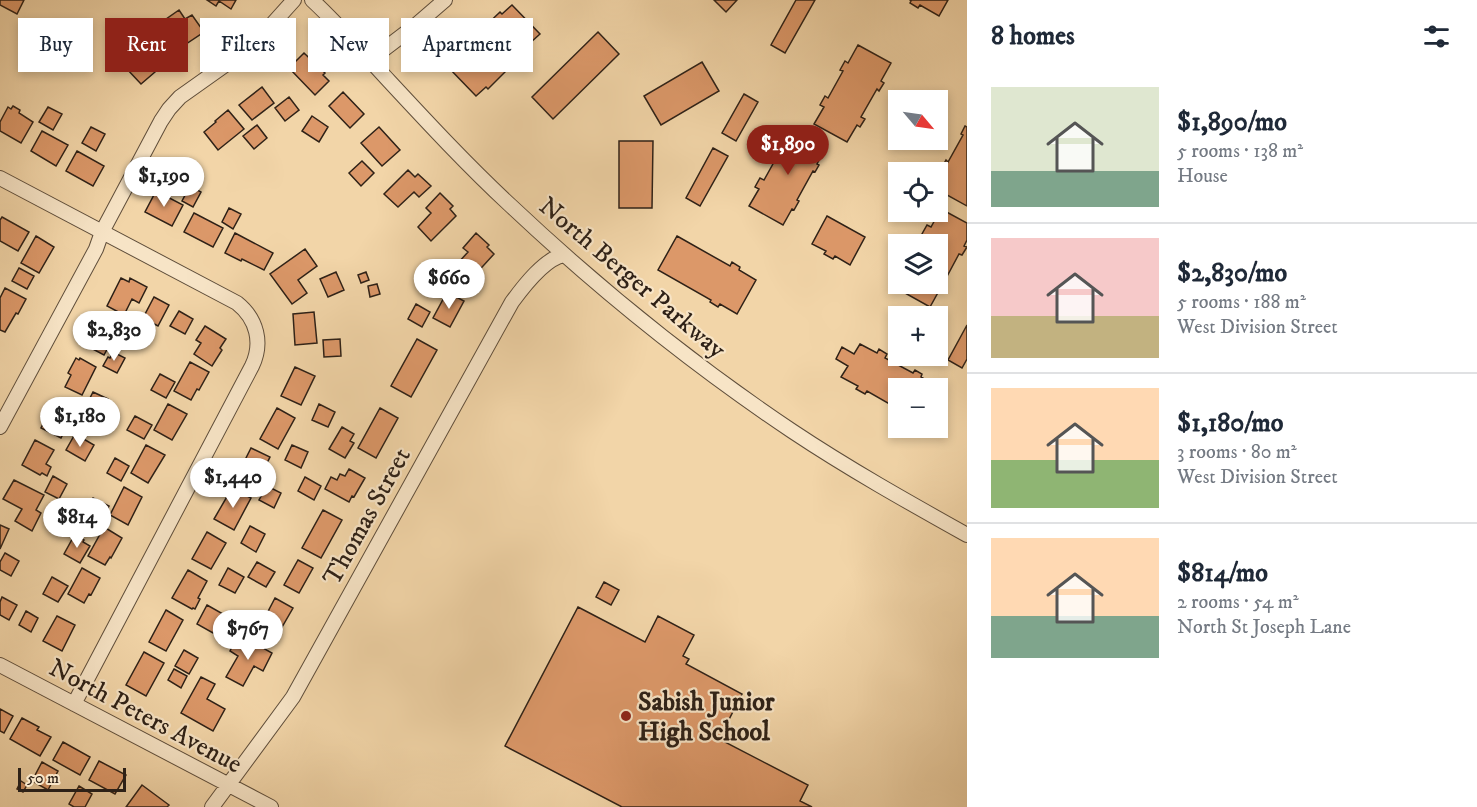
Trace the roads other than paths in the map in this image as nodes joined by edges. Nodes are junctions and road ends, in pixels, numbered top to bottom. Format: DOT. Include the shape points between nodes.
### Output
graph roads {
  1 [pos="294,0"];
  2 [pos="312,0"];
  3 [pos="445,0"];
  4 [pos="331,18"];
  5 [pos="389,46"];
  6 [pos="381,72"];
  7 [pos="0,178"];
  8 [pos="102,232"];
  9 [pos="564,255"];
  10 [pos="0,427"];
  11 [pos="967,535"];
  12 [pos="0,665"];
  13 [pos="74,704"];
  14 [pos="228,785"];
  15 [pos="212,807"];
  16 [pos="271,807"];
  1 -- 8 [label="street" via="242,53 169,109"];
  2 -- 4 [label="street, North Berger Parkway"];
  3 -- 5 [label="street"];
  6 -- 9 [label="street, North Berger Parkway" via="482,179"];
  7 -- 8 [label="street"];
  8 -- 10 [label="street"];
  8 -- 13 [label="street" via="237,303 252,320 258,343 252,366"];
  9 -- 11 [label="street, North Berger Parkway" via="701,367 757,406 852,469"];
  9 -- 14 [label="street, Thomas Street" via="540,269 512,302 292,697"];
  12 -- 13 [label="street, North Peters Avenue"];
  13 -- 14 [label="street, North Peters Avenue"];
  14 -- 15 [label="street, Thomas Street"];
  14 -- 16 [label="street, North Peters Avenue"];
}
